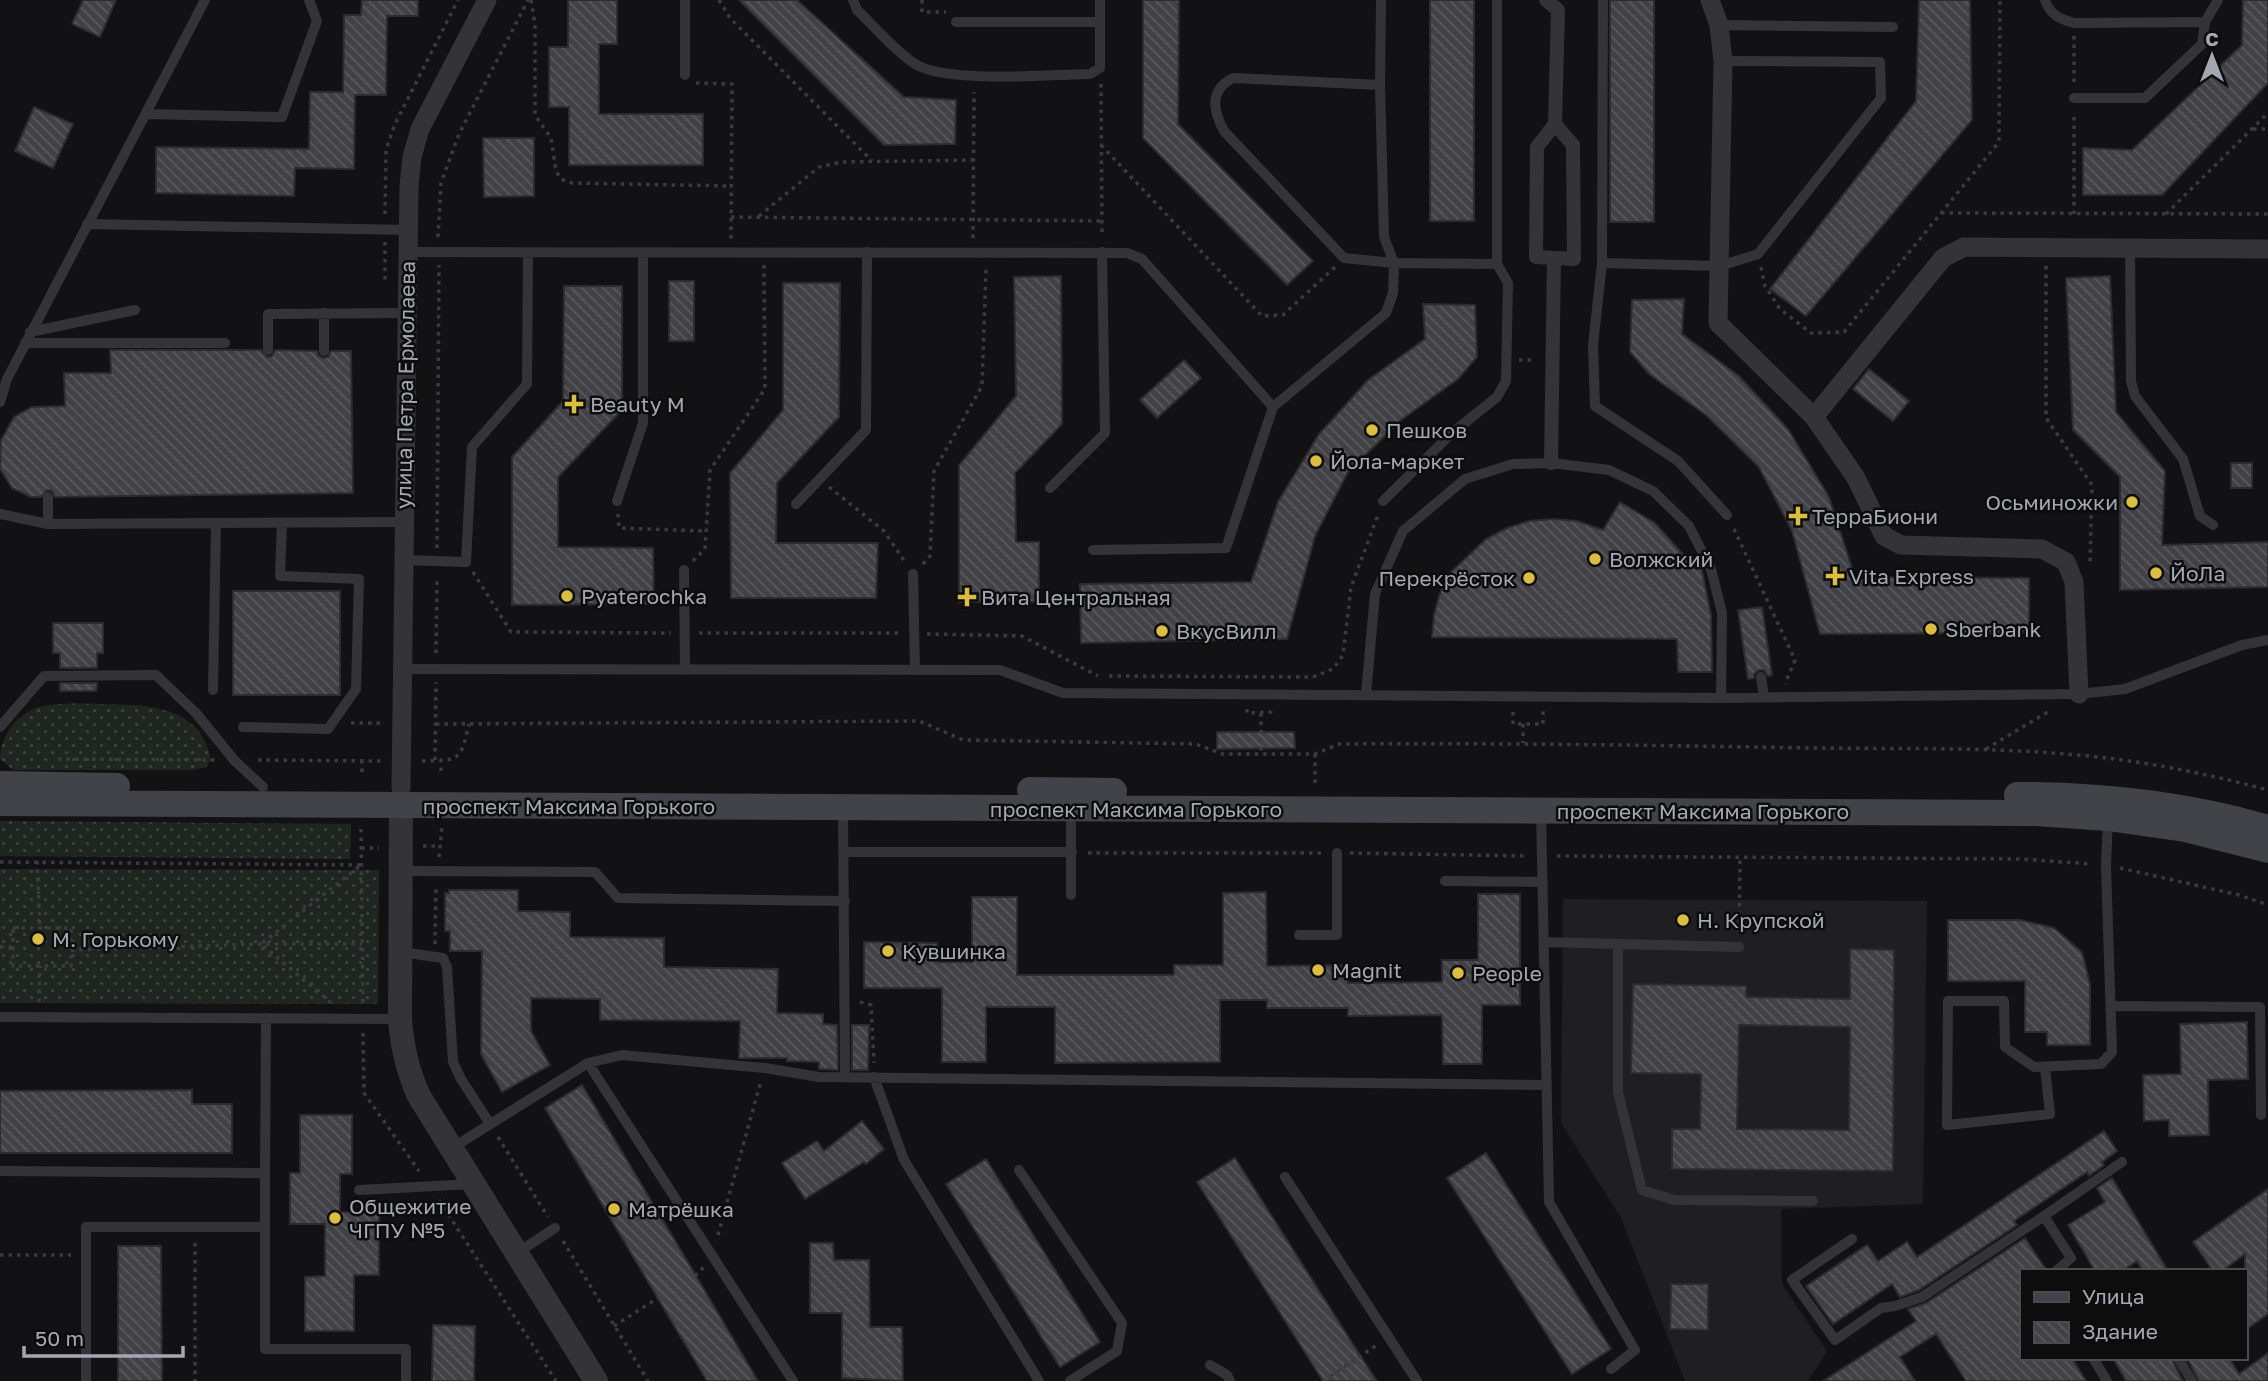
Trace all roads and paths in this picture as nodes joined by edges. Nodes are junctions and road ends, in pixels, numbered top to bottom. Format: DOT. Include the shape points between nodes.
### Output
graph roads {
  1 [pos="205,0"];
  2 [pos="309,0"];
  3 [pos="487,0"];
  4 [pos="529,0"];
  5 [pos="685,0"];
  6 [pos="719,0"];
  7 [pos="853,0"];
  8 [pos="922,0"];
  9 [pos="1100,0"];
  10 [pos="1381,0"];
  11 [pos="1497,0"];
  12 [pos="1546,0"];
  13 [pos="1569,0"];
  14 [pos="1603,0"];
  15 [pos="1710,0"];
  16 [pos="2000,0"];
  17 [pos="2045,0"];
  18 [pos="2218,0"];
  19 [pos="1558,10"];
  20 [pos="956,22"];
  21 [pos="1100,22"];
  22 [pos="2205,22"];
  23 [pos="2074,23"];
  24 [pos="1719,25"];
  25 [pos="1894,27"];
  26 [pos="1723,61"];
  27 [pos="1100,68"];
  28 [pos="685,75"];
  29 [pos="974,76"];
  30 [pos="1380,85"];
  31 [pos="2074,97"];
  32 [pos="2268,113"];
  33 [pos="146,114"];
  34 [pos="1555,124"];
  35 [pos="2252,129"];
  36 [pos="2268,129"];
  37 [pos="1101,145"];
  38 [pos="974,160"];
  39 [pos="872,161"];
  40 [pos="731,186"];
  41 [pos="1941,213"];
  42 [pos="2074,214"];
  43 [pos="2166,214"];
  44 [pos="2268,214"];
  45 [pos="731,217"];
  46 [pos="758,217"];
  47 [pos="973,221"];
  48 [pos="1101,221"];
  49 [pos="87,224"];
  50 [pos="408,230"];
  51 [pos="2046,247"];
  52 [pos="2130,248"];
  53 [pos="2268,250"];
  54 [pos="439,251"];
  55 [pos="407,252"];
  56 [pos="732,252"];
  57 [pos="764,252"];
  58 [pos="867,252"];
  59 [pos="973,252"];
  60 [pos="986,252"];
  61 [pos="1102,252"];
  62 [pos="528,253"];
  63 [pos="643,253"];
  64 [pos="1758,254"];
  65 [pos="1344,258"];
  66 [pos="1554,258"];
  67 [pos="1394,263"];
  68 [pos="1602,263"];
  69 [pos="1497,264"];
  70 [pos="1720,266"];
  71 [pos="135,310"];
  72 [pos="324,313"];
  73 [pos="407,313"];
  74 [pos="30,332"];
  75 [pos="25,343"];
  76 [pos="225,343"];
  77 [pos="268,350"];
  78 [pos="324,351"];
  79 [pos="3,377"];
  80 [pos="0,402"];
  81 [pos="1273,407"];
  82 [pos="1814,417"];
  83 [pos="1551,463"];
  84 [pos="820,480"];
  85 [pos="1050,488"];
  86 [pos="48,497"];
  87 [pos="1383,500"];
  88 [pos="617,501"];
  89 [pos="796,504"];
  90 [pos="0,514"];
  91 [pos="1727,515"];
  92 [pos="404,522"];
  93 [pos="216,523"];
  94 [pos="282,523"];
  95 [pos="48,524"];
  96 [pos="2213,525"];
  97 [pos="706,531"];
  98 [pos="1740,539"];
  99 [pos="1093,550"];
  100 [pos="403,560"];
  101 [pos="437,561"];
  102 [pos="466,562"];
  103 [pos="684,570"];
  104 [pos="913,574"];
  105 [pos="2074,582"];
  106 [pos="685,633"];
  107 [pos="914,633"];
  108 [pos="2268,640"];
  109 [pos="402,669"];
  110 [pos="436,669"];
  111 [pos="685,670"];
  112 [pos="915,670"];
  113 [pos="1761,677"];
  114 [pos="213,690"];
  115 [pos="1366,694"];
  116 [pos="2079,694"];
  117 [pos="1764,697"];
  118 [pos="1779,697"];
  119 [pos="1721,698"];
  120 [pos="1261,713"];
  121 [pos="332,723"];
  122 [pos="392,723"];
  123 [pos="436,724"];
  124 [pos="469,724"];
  125 [pos="1513,724"];
  126 [pos="1523,724"];
  127 [pos="1543,724"];
  128 [pos="0,727"];
  129 [pos="243,727"];
  130 [pos="1523,743"];
  131 [pos="1984,751"];
  132 [pos="1261,754"];
  133 [pos="1315,754"];
  134 [pos="53,759"];
  135 [pos="211,760"];
  136 [pos="253,760"];
  137 [pos="438,760"];
  138 [pos="362,761"];
  139 [pos="388,761"];
  140 [pos="416,761"];
  141 [pos="1315,770"];
  142 [pos="441,771"];
  143 [pos="362,772"];
  144 [pos="0,785"];
  145 [pos="263,787"];
  146 [pos="2268,790"];
  147 [pos="401,797"];
  148 [pos="844,799"];
  149 [pos="1071,799"];
  150 [pos="1541,802"];
  151 [pos="0,803"];
  152 [pos="2109,808"];
  153 [pos="360,827"];
  154 [pos="2268,828"];
  155 [pos="412,846"];
  156 [pos="388,847"];
  157 [pos="360,848"];
  158 [pos="2268,850"];
  159 [pos="844,852"];
  160 [pos="1072,852"];
  161 [pos="1337,853"];
  162 [pos="1535,856"];
  163 [pos="1551,856"];
  164 [pos="1740,857"];
  165 [pos="37,861"];
  166 [pos="0,862"];
  167 [pos="361,864"];
  168 [pos="2098,864"];
  169 [pos="2116,867"];
  170 [pos="400,871"];
  171 [pos="437,871"];
  172 [pos="1445,881"];
  173 [pos="1543,881"];
  174 [pos="1071,895"];
  175 [pos="845,901"];
  176 [pos="2268,905"];
  177 [pos="1740,912"];
  178 [pos="40,928"];
  179 [pos="1299,935"];
  180 [pos="1544,942"];
  181 [pos="261,944"];
  182 [pos="362,944"];
  183 [pos="1618,944"];
  184 [pos="0,947"];
  185 [pos="13,947"];
  186 [pos="1739,947"];
  187 [pos="71,950"];
  188 [pos="400,952"];
  189 [pos="434,956"];
  190 [pos="845,996"];
  191 [pos="2111,1006"];
  192 [pos="363,1007"];
  193 [pos="338,1009"];
  194 [pos="0,1017"];
  195 [pos="266,1018"];
  196 [pos="400,1018"];
  197 [pos="363,1033"];
  198 [pos="589,1063"];
  199 [pos="2045,1067"];
  200 [pos="765,1069"];
  201 [pos="845,1077"];
  202 [pos="874,1077"];
  203 [pos="1547,1086"];
  204 [pos="2261,1115"];
  205 [pos="490,1124"];
  206 [pos="452,1149"];
  207 [pos="2122,1162"];
  208 [pos="1019,1170"];
  209 [pos="0,1171"];
  210 [pos="265,1173"];
  211 [pos="1285,1177"];
  212 [pos="474,1184"];
  213 [pos="430,1187"];
  214 [pos="359,1190"];
  215 [pos="1813,1201"];
  216 [pos="2044,1216"];
  217 [pos="195,1227"];
  218 [pos="265,1227"];
  219 [pos="555,1228"];
  220 [pos="1852,1239"];
  221 [pos="516,1253"];
  222 [pos="0,1255"];
  223 [pos="86,1255"];
  224 [pos="712,1258"];
  225 [pos="2058,1269"];
  226 [pos="695,1276"];
  227 [pos="658,1298"];
  228 [pos="614,1326"];
  229 [pos="1389,1337"];
  230 [pos="2094,1360"];
  231 [pos="2179,1360"];
  232 [pos="1210,1364"];
  233 [pos="1611,1369"];
  234 [pos="86,1381"];
  235 [pos="195,1381"];
  236 [pos="406,1381"];
  237 [pos="556,1381"];
  238 [pos="596,1381"];
  239 [pos="648,1381"];
  240 [pos="793,1381"];
  241 [pos="1038,1381"];
  242 [pos="1070,1381"];
  243 [pos="1230,1381"];
  244 [pos="1323,1381"];
  245 [pos="1418,1381"];
  246 [pos="2107,1381"];
  247 [pos="2192,1381"];
  1 -- 33 [label="lane"];
  2 -- 33 [label="lane" via="317,21 282,117"];
  3 -- 50 [label="street, улица Петра Ермолаева" via="420,129 411,167"];
  4 -- 40 [label="path" via="535,24 535,115 551,138 561,179 572,183"];
  4 -- 54 [label="path" via="471,106 441,183"];
  5 -- 28 [label="lane"];
  6 -- 39 [label="path" via="730,18"];
  7 -- 29 [label="lane" via="856,10 916,65"];
  8 -- 20 [label="path" via="922,12 951,13"];
  9 -- 21 [label="lane"];
  10 -- 30 [label="lane"];
  11 -- 69 [label="lane"];
  12 -- 19 [label="street"];
  13 -- 19 [label="street"];
  14 -- 68 [label="lane"];
  15 -- 24 [label="street"];
  16 -- 41 [label="path" via="1999,142"];
  17 -- 23 [label="lane" via="2058,19"];
  18 -- 22 [label="lane"];
  19 -- 34 [label="street"];
  20 -- 21 [label="lane"];
  21 -- 27 [label="lane"];
  22 -- 23 [label="lane"];
  22 -- 31 [label="lane" via="2202,44 2145,97"];
  23 -- 31 [label="path"];
  24 -- 25 [label="lane"];
  24 -- 26 [label="street"];
  26 -- 64 [label="lane" via="1880,62 1881,98"];
  26 -- 70 [label="street"];
  27 -- 29 [label="lane" via="1090,74"];
  27 -- 37 [label="path"];
  28 -- 40 [label="path" via="692,83 732,84"];
  29 -- 38 [label="path"];
  30 -- 65 [label="lane" via="1233,78 1223,83 1215,99 1215,116 1224,131"];
  30 -- 67 [label="lane" via="1384,237"];
  31 -- 42 [label="path"];
  32 -- 35 [label="path"];
  33 -- 49 [label="lane"];
  34 -- 66 [label="street" via="1537,147 1536,257"];
  34 -- 66 [label="street" via="1573,145 1574,259"];
  35 -- 36 [label="path"];
  35 -- 43 [label="path"];
  37 -- 48 [label="path"];
  37 -- 65 [label="path" via="1262,316 1283,315"];
  38 -- 39 [label="path"];
  38 -- 47 [label="path"];
  39 -- 46 [label="path" via="819,167"];
  40 -- 45 [label="path"];
  41 -- 42 [label="path"];
  41 -- 64 [label="path" via="1844,332 1811,333 1780,309 1765,286"];
  42 -- 43 [label="path"];
  43 -- 44 [label="path"];
  45 -- 46 [label="path"];
  45 -- 56 [label="path"];
  46 -- 47 [label="path"];
  47 -- 48 [label="path"];
  47 -- 59 [label="path"];
  48 -- 61 [label="path"];
  49 -- 50 [label="lane"];
  49 -- 74 [label="lane"];
  50 -- 55 [label="street, улица Петра Ермолаева"];
  51 -- 52 [label="street"];
  51 -- 82 [label="street" via="1964,247 1943,258"];
  51 -- 105 [label="path" via="2046,418 2092,485 2091,564"];
  52 -- 53 [label="street"];
  52 -- 96 [label="lane" via="2135,396 2183,459 2200,516"];
  54 -- 55 [label="lane"];
  54 -- 62 [label="lane"];
  54 -- 101 [label="path"];
  55 -- 73 [label="street, улица Петра Ермолаева"];
  56 -- 57 [label="lane"];
  56 -- 63 [label="lane"];
  57 -- 58 [label="lane"];
  57 -- 97 [label="path" via="765,389 710,470"];
  58 -- 59 [label="lane"];
  58 -- 84 [label="lane" via="866,430"];
  59 -- 60 [label="lane"];
  60 -- 61 [label="lane"];
  60 -- 104 [label="path" via="982,386 934,471 930,556"];
  61 -- 81 [label="lane" via="1142,259"];
  61 -- 85 [label="lane" via="1105,433"];
  62 -- 63 [label="lane"];
  62 -- 102 [label="lane" via="527,384 472,447"];
  63 -- 88 [label="lane" via="643,423"];
  64 -- 70 [label="lane"];
  65 -- 67 [label="lane"];
  66 -- 83 [label="street"];
  67 -- 69 [label="lane"];
  67 -- 81 [label="lane" via="1393,293 1386,313"];
  68 -- 70 [label="lane"];
  68 -- 91 [label="lane" via="1593,345 1595,406 1678,461"];
  69 -- 87 [label="lane" via="1508,283 1506,381 1497,397"];
  70 -- 82 [label="street" via="1718,323"];
  71 -- 74 [label="lane"];
  72 -- 73 [label="lane"];
  72 -- 77 [label="lane" via="268,314"];
  72 -- 78 [label="lane"];
  73 -- 92 [label="street, улица Петра Ермолаева"];
  74 -- 75 [label="lane"];
  75 -- 76 [label="lane"];
  75 -- 79 [label="lane"];
  79 -- 80 [label="lane"];
  81 -- 99 [label="lane" via="1226,548"];
  82 -- 105 [label="street" via="1856,478 1884,536 1901,545 2042,549 2066,562"];
  83 -- 115 [label="lane" via="1513,464 1465,479 1403,531 1375,594"];
  83 -- 119 [label="lane" via="1609,470 1653,491 1689,526 1711,569 1722,613"];
  84 -- 89 [label="lane"];
  84 -- 104 [label="path" via="884,531"];
  86 -- 95 [label="lane"];
  87 -- 107 [label="path" via="1351,587 1343,654 1334,669 1313,677 1096,676 1022,636"];
  88 -- 97 [label="path" via="619,528"];
  90 -- 95 [label="lane"];
  92 -- 94 [label="lane"];
  92 -- 100 [label="street, улица Петра Ермолаева"];
  93 -- 94 [label="lane"];
  93 -- 95 [label="lane"];
  93 -- 114 [label="lane"];
  94 -- 121 [label="lane" via="280,576 359,579 356,689"];
  97 -- 103 [label="path" via="705,549"];
  98 -- 118 [label="path" via="1795,660"];
  100 -- 101 [label="lane"];
  100 -- 109 [label="street, улица Петра Ермолаева"];
  101 -- 102 [label="lane"];
  101 -- 110 [label="path"];
  102 -- 106 [label="path" via="511,632"];
  103 -- 106 [label="lane"];
  104 -- 107 [label="lane"];
  105 -- 116 [label="street"];
  106 -- 107 [label="path"];
  106 -- 111 [label="lane"];
  107 -- 112 [label="lane"];
  108 -- 116 [label="lane" via="2242,645 2125,689"];
  109 -- 110 [label="lane"];
  109 -- 147 [label="street, улица Петра Ермолаева"];
  110 -- 111 [label="lane"];
  110 -- 123 [label="path"];
  111 -- 112 [label="lane"];
  112 -- 115 [label="lane" via="1000,670 1063,693"];
  113 -- 117 [label="lane"];
  115 -- 119 [label="lane"];
  116 -- 118 [label="lane"];
  116 -- 131 [label="path"];
  117 -- 118 [label="lane"];
  117 -- 119 [label="lane"];
  120 -- 132 [label="path"];
  121 -- 122 [label="path"];
  121 -- 129 [label="lane" via="328,729"];
  123 -- 124 [label="path"];
  123 -- 137 [label="path"];
  124 -- 132 [label="path" via="919,721 963,740 1196,744 1222,754"];
  124 -- 137 [label="path" via="457,757"];
  125 -- 126 [label="path"];
  126 -- 127 [label="path"];
  126 -- 130 [label="path"];
  128 -- 145 [label="lane" via="44,676 156,675"];
  130 -- 131 [label="path"];
  130 -- 133 [label="path" via="1339,744"];
  131 -- 146 [label="path" via="2130,761"];
  132 -- 133 [label="path"];
  133 -- 141 [label="path"];
  134 -- 135 [label="path"];
  136 -- 138 [label="path"];
  137 -- 140 [label="path"];
  137 -- 142 [label="path"];
  138 -- 139 [label="path"];
  138 -- 143 [label="path"];
  144 -- 145 [label="main road, проспект Максима Горького"];
  145 -- 147 [label="main road, проспект Максима Горького"];
  147 -- 148 [label="main road, проспект Максима Горького"];
  147 -- 151 [label="main road, проспект Максима Горького"];
  147 -- 170 [label="street"];
  148 -- 149 [label="main road, проспект Максима Горького"];
  148 -- 159 [label="lane"];
  149 -- 150 [label="main road, проспект Максима Горького"];
  149 -- 160 [label="lane"];
  150 -- 152 [label="main road, проспект Максима Горького" via="2029,795"];
  150 -- 173 [label="lane"];
  152 -- 154 [label="main road, проспект Максима Горького" via="2178,806"];
  152 -- 158 [label="main road, проспект Максима Горького"];
  152 -- 191 [label="lane" via="2106,866"];
  153 -- 157 [label="path"];
  155 -- 171 [label="path" via="441,846"];
  156 -- 157 [label="path"];
  157 -- 167 [label="path"];
  159 -- 160 [label="lane"];
  159 -- 175 [label="lane"];
  160 -- 161 [label="path"];
  160 -- 174 [label="lane"];
  161 -- 162 [label="path"];
  161 -- 179 [label="lane" via="1337,935"];
  163 -- 164 [label="path"];
  164 -- 168 [label="path" via="2022,859"];
  164 -- 177 [label="path"];
  165 -- 166 [label="path"];
  165 -- 167 [label="path"];
  165 -- 178 [label="path"];
  167 -- 181 [label="path"];
  167 -- 182 [label="path"];
  169 -- 176 [label="path"];
  170 -- 171 [label="lane"];
  170 -- 188 [label="street"];
  171 -- 175 [label="lane" via="595,872 618,898"];
  171 -- 189 [label="path"];
  172 -- 173 [label="lane"];
  173 -- 180 [label="lane"];
  175 -- 190 [label="lane"];
  178 -- 185 [label="path" via="13,928"];
  178 -- 187 [label="path" via="71,928"];
  180 -- 183 [label="lane"];
  180 -- 203 [label="lane"];
  181 -- 182 [label="path"];
  181 -- 187 [label="path"];
  181 -- 193 [label="path"];
  182 -- 192 [label="path"];
  183 -- 186 [label="lane"];
  183 -- 215 [label="lane" via="1618,1092 1642,1190 1674,1199"];
  184 -- 185 [label="path"];
  185 -- 187 [label="path" via="13,966 71,966"];
  188 -- 189 [label="lane"];
  188 -- 196 [label="street"];
  189 -- 205 [label="lane" via="443,958 447,967 453,1062"];
  190 -- 201 [label="lane"];
  190 -- 202 [label="path" via="871,1005"];
  191 -- 199 [label="lane" via="2112,1052 2101,1064"];
  191 -- 204 [label="lane" via="2260,1007"];
  194 -- 195 [label="lane"];
  195 -- 196 [label="lane"];
  195 -- 210 [label="lane"];
  196 -- 206 [label="street" via="408,1072"];
  197 -- 213 [label="path" via="363,1093"];
  198 -- 200 [label="lane" via="622,1055"];
  198 -- 205 [label="lane"];
  198 -- 224 [label="lane"];
  199 -- 199 [label="lane" via="2034,1068 2004,1047 2004,1001 1948,1000 1947,1125 2050,1114"];
  200 -- 201 [label="lane"];
  200 -- 224 [label="path"];
  201 -- 202 [label="lane"];
  202 -- 203 [label="lane"];
  202 -- 241 [label="lane" via="904,1160"];
  203 -- 233 [label="lane" via="1549,1202 1635,1350"];
  205 -- 206 [label="lane"];
  205 -- 219 [label="path"];
  206 -- 212 [label="street"];
  207 -- 216 [label="lane"];
  208 -- 242 [label="lane" via="1122,1323 1117,1351"];
  209 -- 210 [label="lane"];
  210 -- 218 [label="lane"];
  211 -- 229 [label="lane"];
  212 -- 213 [label="lane"];
  212 -- 221 [label="street"];
  213 -- 214 [label="lane"];
  213 -- 237 [label="path"];
  216 -- 220 [label="lane" via="1922,1297 1881,1308 1835,1340 1792,1280"];
  216 -- 225 [label="lane" via="2071,1258"];
  217 -- 218 [label="lane"];
  217 -- 223 [label="lane" via="86,1227"];
  217 -- 235 [label="path"];
  218 -- 236 [label="lane" via="265,1349 406,1349"];
  219 -- 221 [label="lane"];
  219 -- 228 [label="path"];
  221 -- 238 [label="street"];
  222 -- 223 [label="path"];
  223 -- 234 [label="lane"];
  224 -- 226 [label="path"];
  224 -- 240 [label="lane"];
  227 -- 228 [label="path"];
  228 -- 239 [label="path"];
  229 -- 244 [label="path"];
  229 -- 245 [label="lane"];
  230 -- 246 [label="lane"];
  231 -- 247 [label="lane"];
  232 -- 243 [label="lane"];
}
